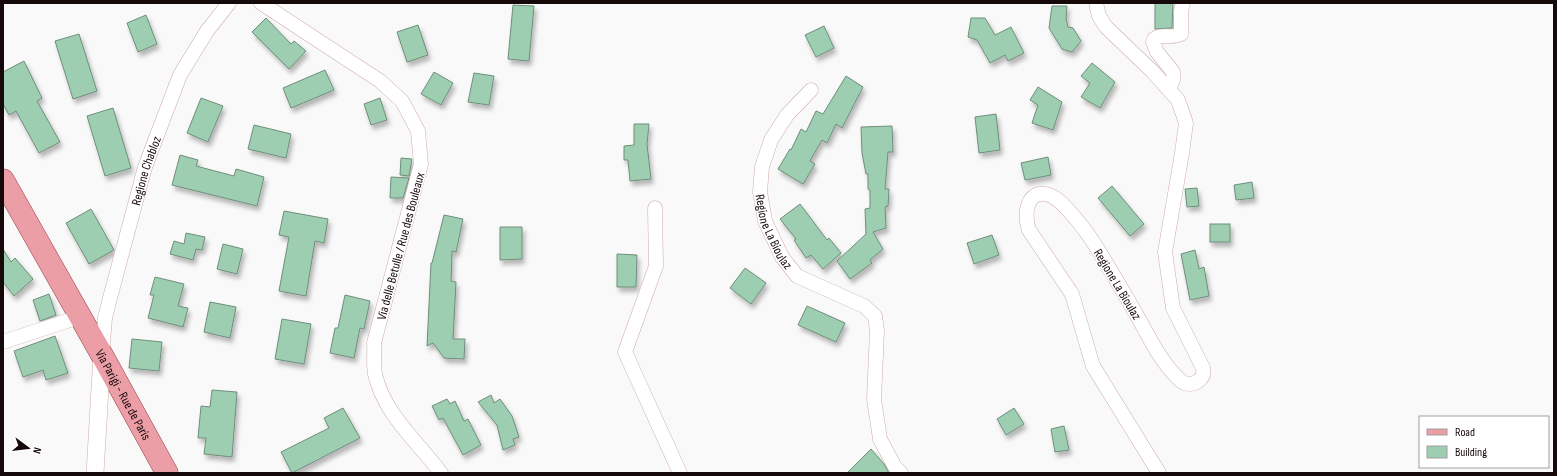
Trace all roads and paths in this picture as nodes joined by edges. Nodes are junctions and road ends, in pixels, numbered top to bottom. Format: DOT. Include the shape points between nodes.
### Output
graph roads {
  1 [pos="229,3"];
  2 [pos="261,3"];
  3 [pos="1096,3"];
  4 [pos="1183,3"];
  5 [pos="1168,89"];
  6 [pos="810,90"];
  7 [pos="3,180"];
  8 [pos="654,208"];
  9 [pos="79,317"];
  10 [pos="3,342"];
  11 [pos="102,355"];
  12 [pos="95,473"];
  13 [pos="167,473"];
  14 [pos="441,473"];
  15 [pos="680,473"];
  16 [pos="901,473"];
  17 [pos="1159,473"];
  1 -- 11 [label="street, Regione Chabloz" via="180,75 145,167 105,318"];
  2 -- 14 [label="street, Via delle Betulle / Rue des Bouleaux" via="380,81 402,101 418,131 421,164 374,343 375,373 384,400 402,427"];
  3 -- 5 [label="street" via="1099,16 1106,27"];
  4 -- 5 [label="street" via="1180,11 1181,34 1174,37 1156,36 1153,42 1174,75"];
  5 -- 17 [label="street, Regione La Bioulaz" via="1178,100 1186,123 1165,252 1173,308 1203,368 1202,376 1197,382 1190,384 1182,381 1159,356 1123,290 1091,239 1077,219 1056,198 1045,194 1033,198 1027,207 1026,217 1029,230 1072,294 1093,366"];
  6 -- 16 [label="street, Regione La Bioulaz" via="786,115 771,140 762,167 760,192 766,221 782,257 797,276 864,306 875,316 877,331 874,399 880,439"];
  7 -- 9 [label="main road, Via Parigi - Rue de Paris"];
  8 -- 15 [label="street" via="656,266 625,352"];
  9 -- 10 [label="street"];
  9 -- 11 [label="main road, Via Parigi - Rue de Paris"];
  11 -- 12 [label="street"];
  11 -- 13 [label="main road, Via Parigi - Rue de Paris"];
}
